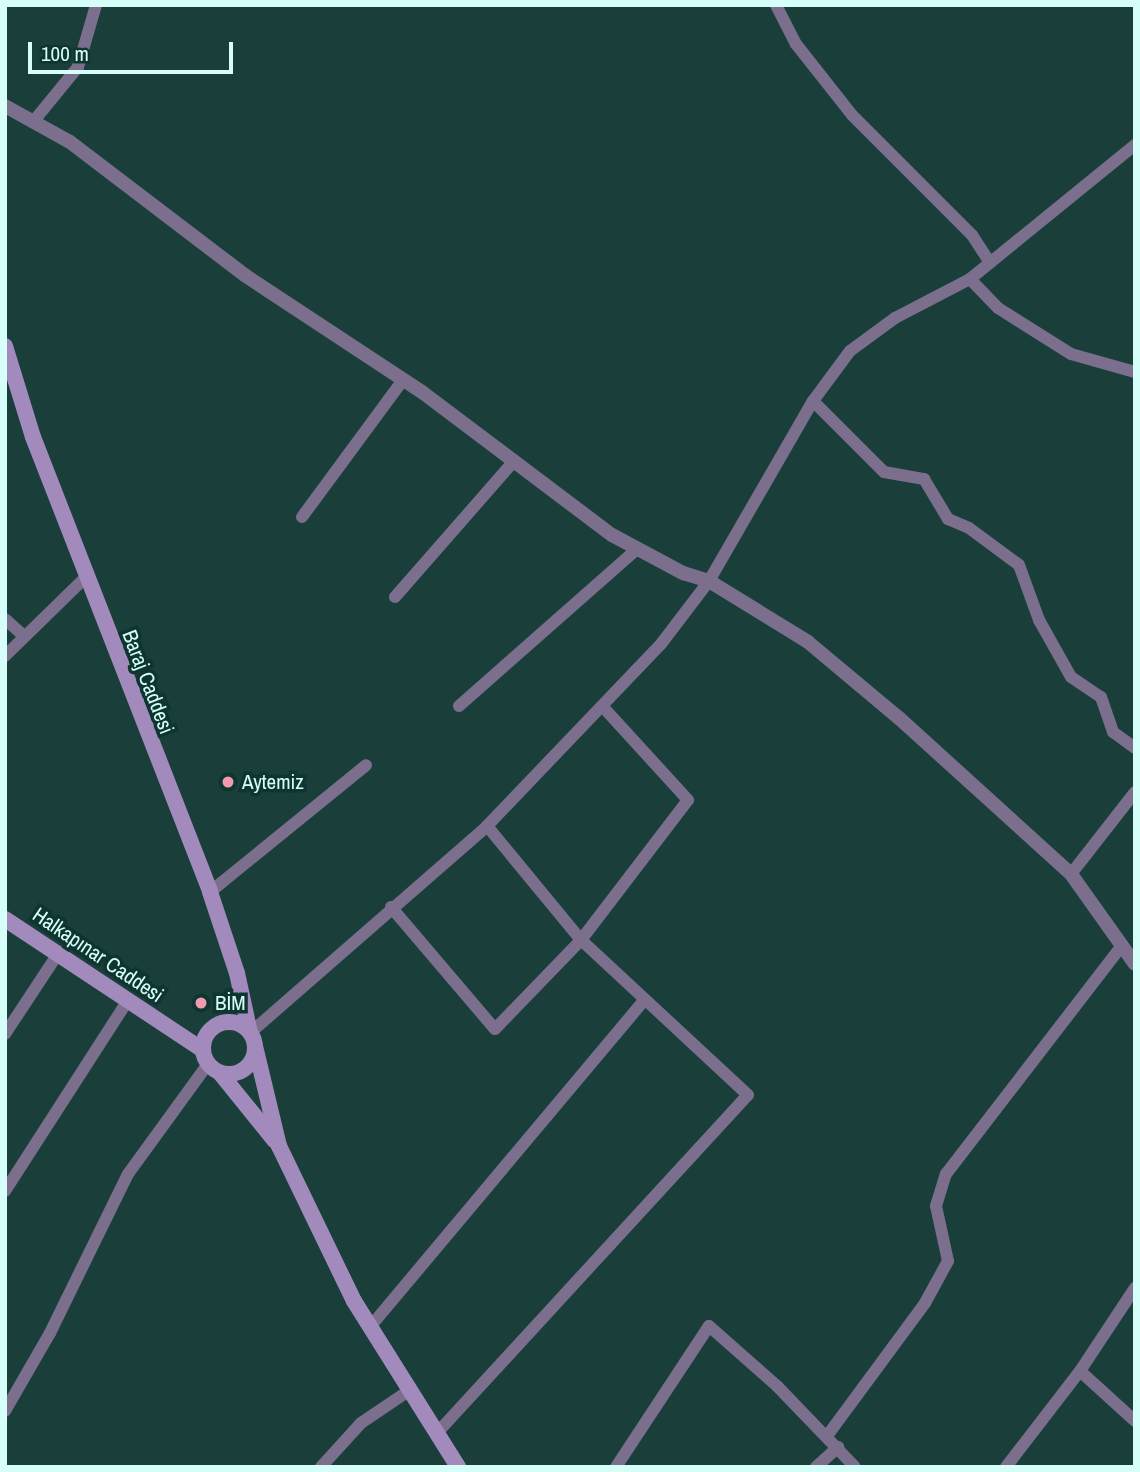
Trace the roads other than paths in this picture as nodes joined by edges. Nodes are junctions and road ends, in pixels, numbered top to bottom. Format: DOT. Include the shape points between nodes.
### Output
graph roads {
  1 [pos="96,5"];
  2 [pos="776,5"];
  3 [pos="5,106"];
  4 [pos="33,122"];
  5 [pos="1135,145"];
  6 [pos="990,263"];
  7 [pos="970,279"];
  8 [pos="5,346"];
  9 [pos="1135,372"];
  10 [pos="403,380"];
  11 [pos="813,401"];
  12 [pos="514,461"];
  13 [pos="302,517"];
  14 [pos="637,549"];
  15 [pos="86,577"];
  16 [pos="709,581"];
  17 [pos="395,597"];
  18 [pos="5,619"];
  19 [pos="23,635"];
  20 [pos="5,656"];
  21 [pos="459,706"];
  22 [pos="603,708"];
  23 [pos="1135,748"];
  24 [pos="366,765"];
  25 [pos="1135,792"];
  26 [pos="487,826"];
  27 [pos="1071,874"];
  28 [pos="210,892"];
  29 [pos="391,907"];
  30 [pos="5,919"];
  31 [pos="580,940"];
  32 [pos="1121,947"];
  33 [pos="59,953"];
  34 [pos="1135,964"];
  35 [pos="128,1000"];
  36 [pos="643,1002"];
  37 [pos="5,1034"];
  38 [pos="253,1039"];
  39 [pos="210,1062"];
  40 [pos="279,1146"];
  41 [pos="5,1191"];
  42 [pos="1135,1288"];
  43 [pos="370,1326"];
  44 [pos="1080,1371"];
  45 [pos="410,1391"];
  46 [pos="5,1411"];
  47 [pos="1135,1421"];
  48 [pos="437,1433"];
  49 [pos="827,1436"];
  50 [pos="838,1447"];
  51 [pos="321,1467"];
  52 [pos="458,1467"];
  53 [pos="616,1467"];
  54 [pos="816,1467"];
  55 [pos="855,1467"];
  56 [pos="1006,1467"];
  1 -- 4 [label="street" via="78,67"];
  2 -- 6 [label="street" via="796,44 852,115 972,235"];
  3 -- 4 [label="street"];
  4 -- 10 [label="street" via="70,142 246,276"];
  5 -- 6 [label="street"];
  6 -- 7 [label="street"];
  7 -- 9 [label="street" via="998,308 1071,354"];
  7 -- 11 [label="street" via="895,318 850,351"];
  8 -- 15 [label="main road, Baraj Caddesi" via="33,437"];
  10 -- 12 [label="street"];
  10 -- 13 [label="street"];
  11 -- 16 [label="street"];
  11 -- 23 [label="street" via="884,472 924,479 948,519 969,528 1019,565 1039,620 1071,677 1101,696 1113,732"];
  12 -- 14 [label="street"];
  12 -- 17 [label="street"];
  14 -- 16 [label="street"];
  14 -- 21 [label="street"];
  15 -- 19 [label="street"];
  15 -- 28 [label="main road, Baraj Caddesi"];
  16 -- 22 [label="street" via="661,644"];
  16 -- 27 [label="street" via="808,642"];
  18 -- 19 [label="street"];
  19 -- 20 [label="street"];
  22 -- 26 [label="street"];
  22 -- 31 [label="street" via="688,800"];
  24 -- 28 [label="street"];
  25 -- 27 [label="street"];
  26 -- 29 [label="street"];
  26 -- 31 [label="street"];
  27 -- 32 [label="street"];
  28 -- 38 [label="main road, Baraj Caddesi"];
  29 -- 31 [label="street" via="495,1029"];
  29 -- 38 [label="street"];
  30 -- 33 [label="main road, Halkapınar Caddesi"];
  31 -- 36 [label="street"];
  32 -- 34 [label="street"];
  32 -- 49 [label="street" via="946,1174 936,1206 948,1261 925,1303"];
  33 -- 35 [label="main road, Halkapınar Caddesi"];
  33 -- 37 [label="street"];
  35 -- 39 [label="main road, Halkapınar Caddesi"];
  35 -- 41 [label="street"];
  36 -- 43 [label="street"];
  36 -- 48 [label="street" via="748,1095"];
  38 -- 39 [label="main road" via="248,1067 235,1074"];
  38 -- 39 [label="main road" via="238,1024 224,1022 206,1035"];
  38 -- 40 [label="main road, Baraj Caddesi"];
  39 -- 40 [label="main road, Halkapınar Caddesi"];
  39 -- 46 [label="street" via="128,1174 50,1333"];
  40 -- 43 [label="main road"];
  42 -- 44 [label="street"];
  43 -- 45 [label="main road"];
  44 -- 47 [label="street"];
  44 -- 56 [label="street"];
  45 -- 48 [label="main road"];
  45 -- 51 [label="street" via="361,1423"];
  48 -- 52 [label="main road"];
  49 -- 50 [label="street"];
  49 -- 53 [label="street" via="709,1326"];
  50 -- 54 [label="street"];
  50 -- 55 [label="street"];
}
